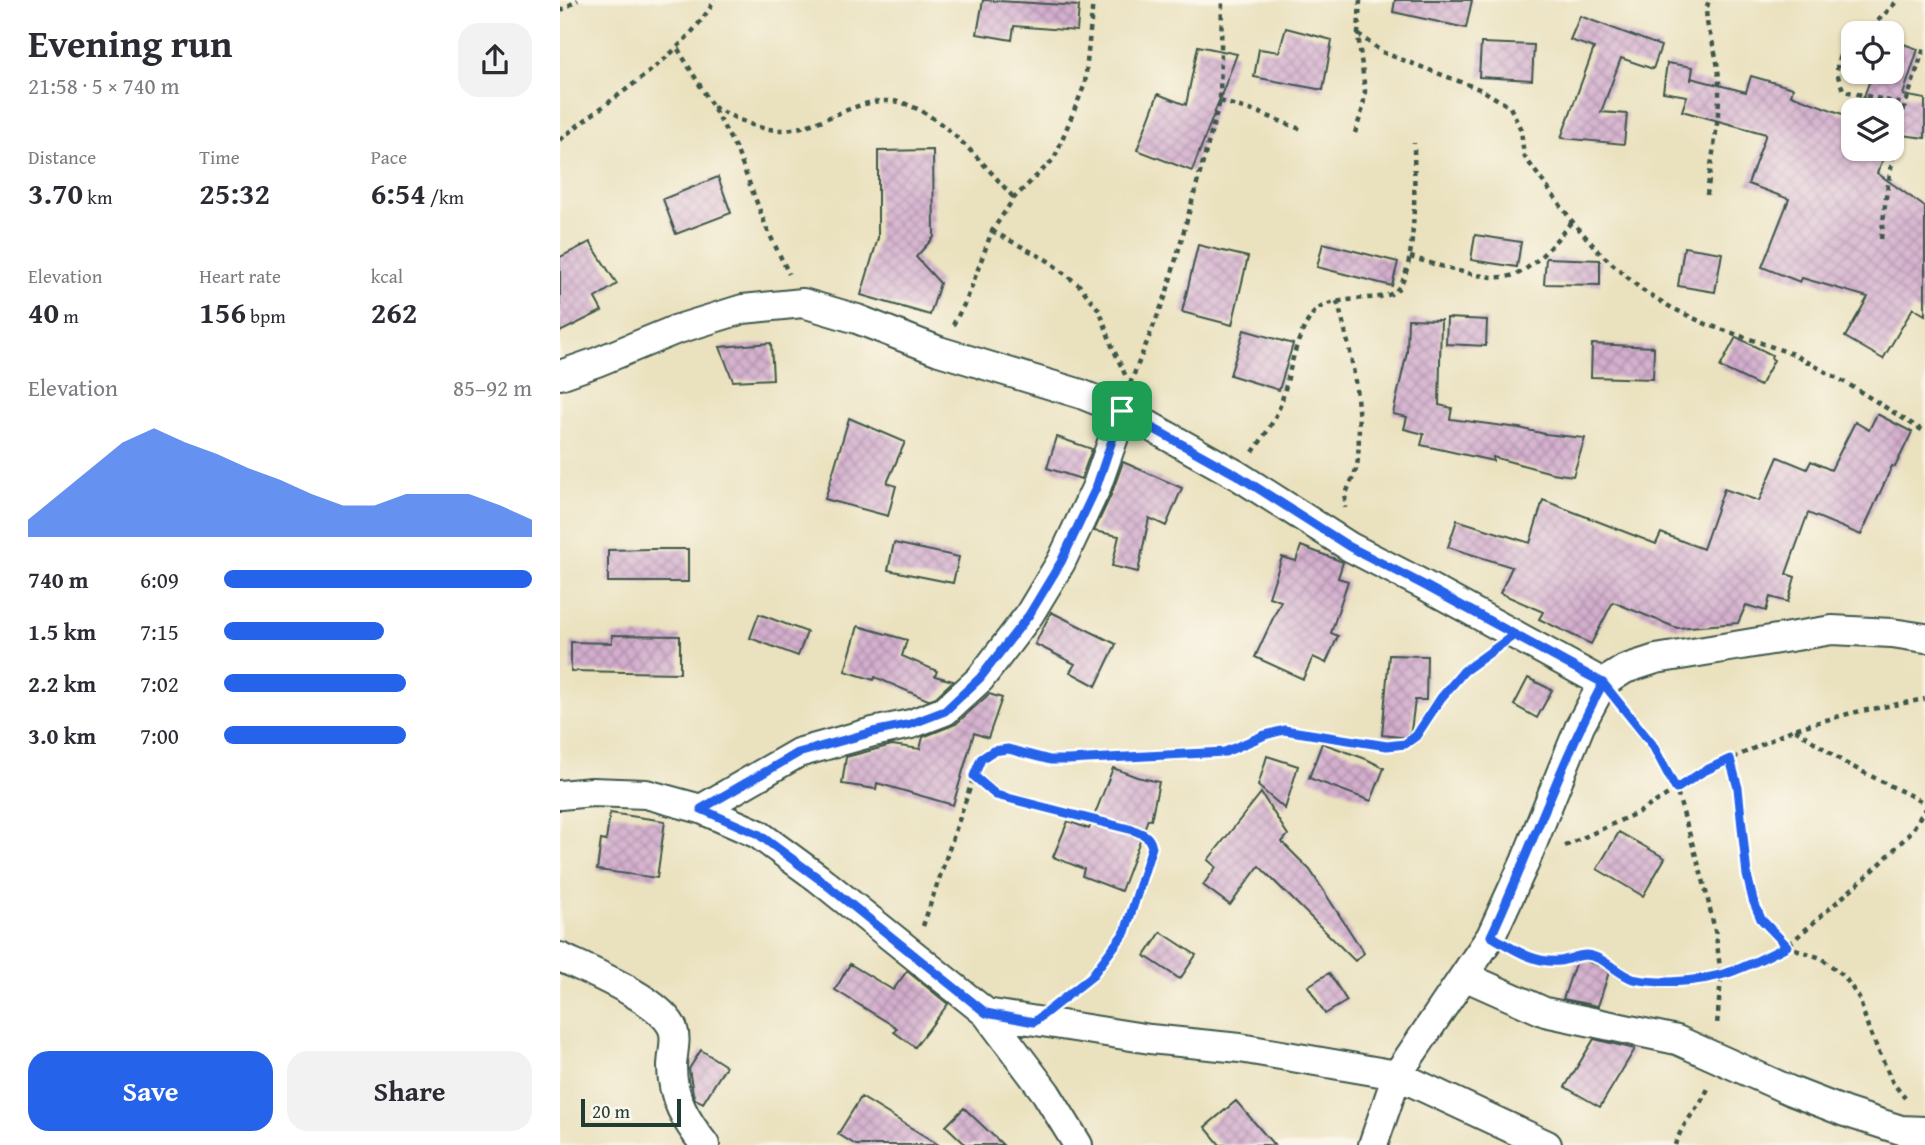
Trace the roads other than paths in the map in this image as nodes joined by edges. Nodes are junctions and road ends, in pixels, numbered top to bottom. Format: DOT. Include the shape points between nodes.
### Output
graph roads {
  1 [pos="560,375"];
  2 [pos="1122,411"];
  3 [pos="1925,638"];
  4 [pos="1603,683"];
  5 [pos="560,795"];
  6 [pos="701,809"];
  7 [pos="560,957"];
  8 [pos="1464,976"];
  9 [pos="986,1013"];
  10 [pos="1397,1074"];
  11 [pos="1925,1131"];
  12 [pos="705,1145"];
  13 [pos="1078,1145"];
  14 [pos="1373,1145"];
  15 [pos="1547,1145"];
  1 -- 2 [label="street" via="743,309 803,303"];
  2 -- 4 [label="street" via="1237,475 1350,547"];
  2 -- 6 [label="street" via="1096,488 1061,562 1029,615 980,678 945,711 798,753"];
  3 -- 4 [label="street" via="1832,630 1657,659 1625,668"];
  4 -- 8 [label="street" via="1580,726 1491,936"];
  5 -- 6 [label="street" via="646,794"];
  6 -- 9 [label="street" via="758,834"];
  7 -- 12 [label="street" via="639,996 661,1013 673,1029 674,1091 684,1116"];
  8 -- 10 [label="street"];
  8 -- 11 [label="street" via="1545,1012 1677,1040 1845,1112 1901,1130"];
  9 -- 10 [label="street"];
  9 -- 13 [label="street"];
  10 -- 14 [label="street"];
  10 -- 15 [label="street"];
}
